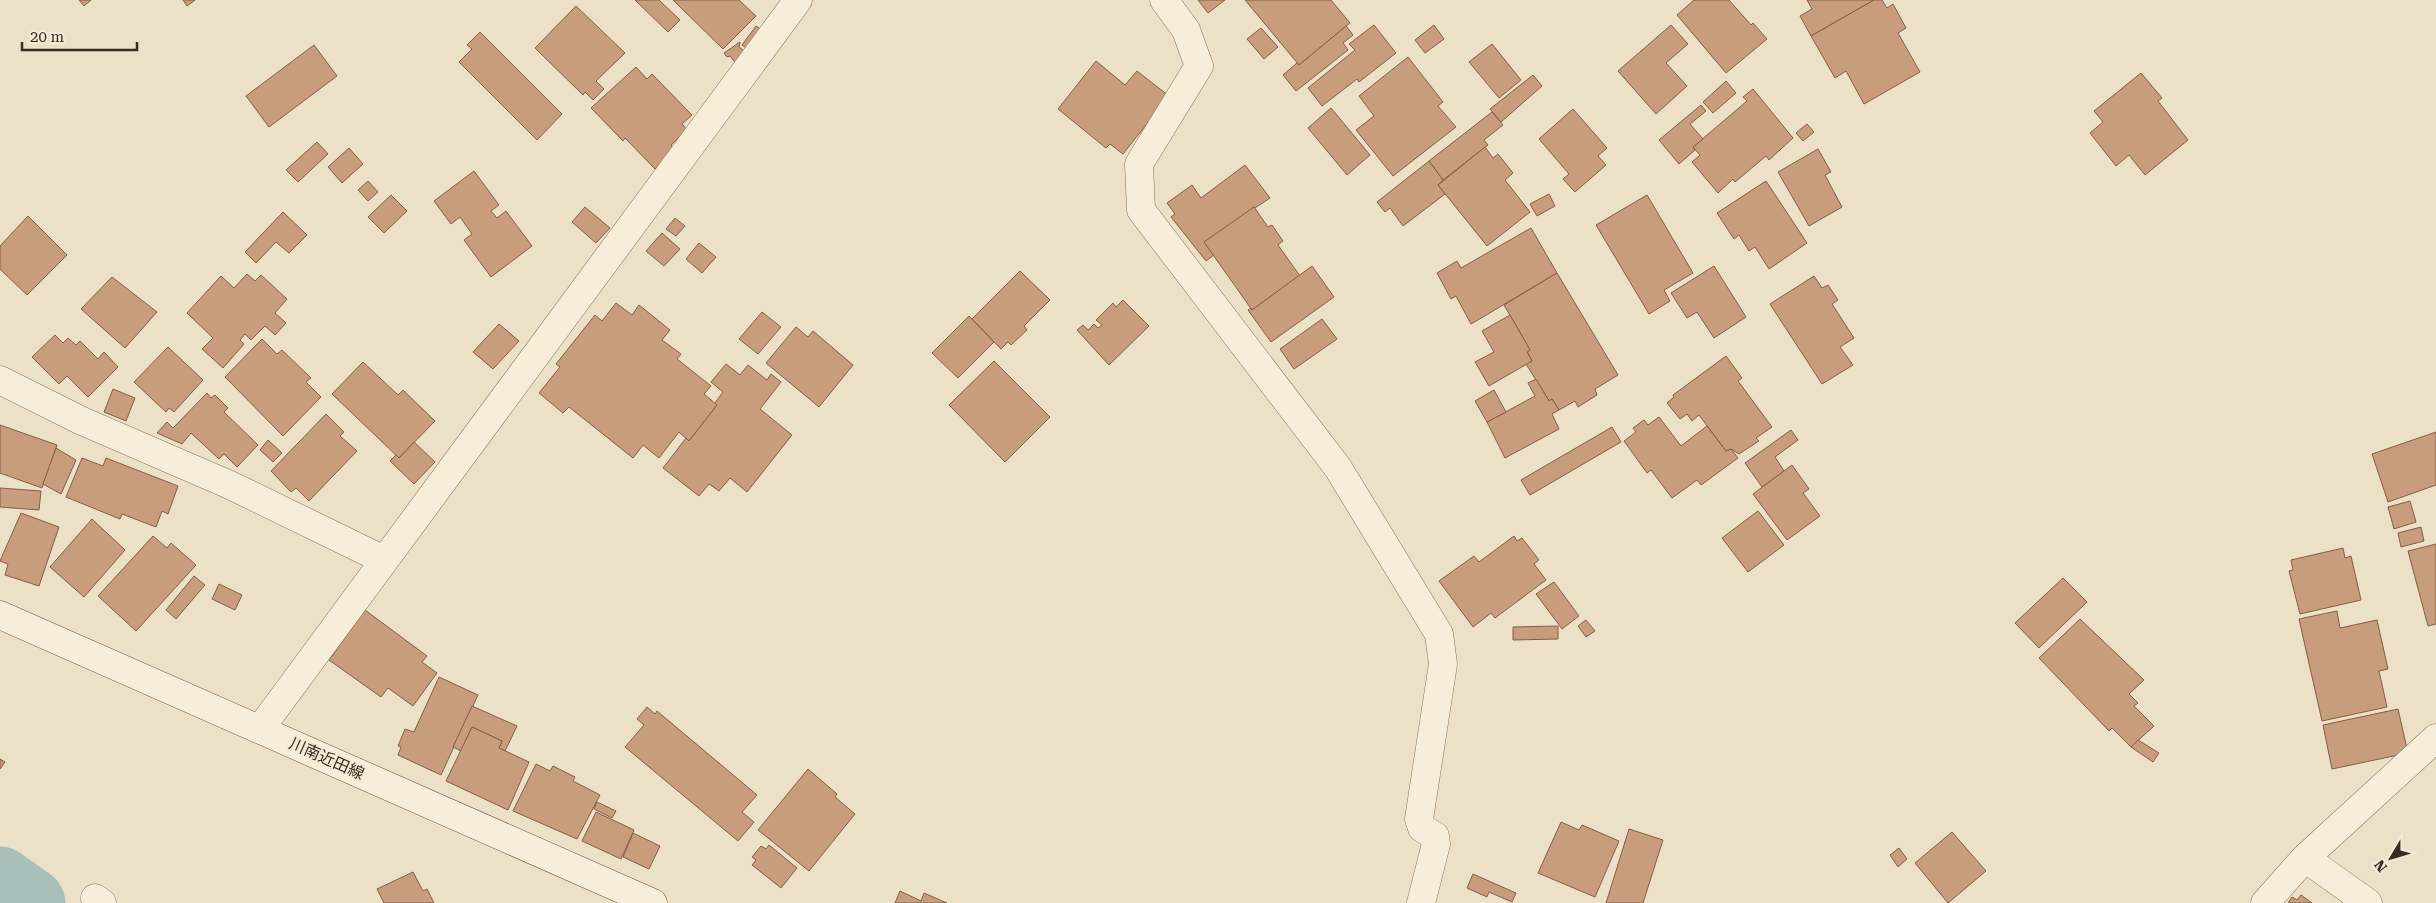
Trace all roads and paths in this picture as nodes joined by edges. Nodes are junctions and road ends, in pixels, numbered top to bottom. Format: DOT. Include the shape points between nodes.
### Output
graph roads {
  1 [pos="798,0"];
  2 [pos="1164,0"];
  3 [pos="0,380"];
  4 [pos="384,560"];
  5 [pos="0,615"];
  6 [pos="260,729"];
  7 [pos="2436,738"];
  8 [pos="2305,858"];
  9 [pos="653,903"];
  10 [pos="1421,903"];
  11 [pos="2264,903"];
  12 [pos="2368,903"];
  1 -- 4 [label="street"];
  2 -- 10 [label="street" via="1186,30 1199,66 1139,164 1141,210 1338,468 1439,634 1443,664 1420,819 1422,828 1435,836 1436,844"];
  3 -- 4 [label="street" via="82,421 230,485"];
  4 -- 6 [label="street"];
  5 -- 6 [label="street, 川南近田線"];
  6 -- 9 [label="street, 川南近田線"];
  7 -- 8 [label="street"];
  8 -- 11 [label="street"];
  8 -- 12 [label="street"];
}
